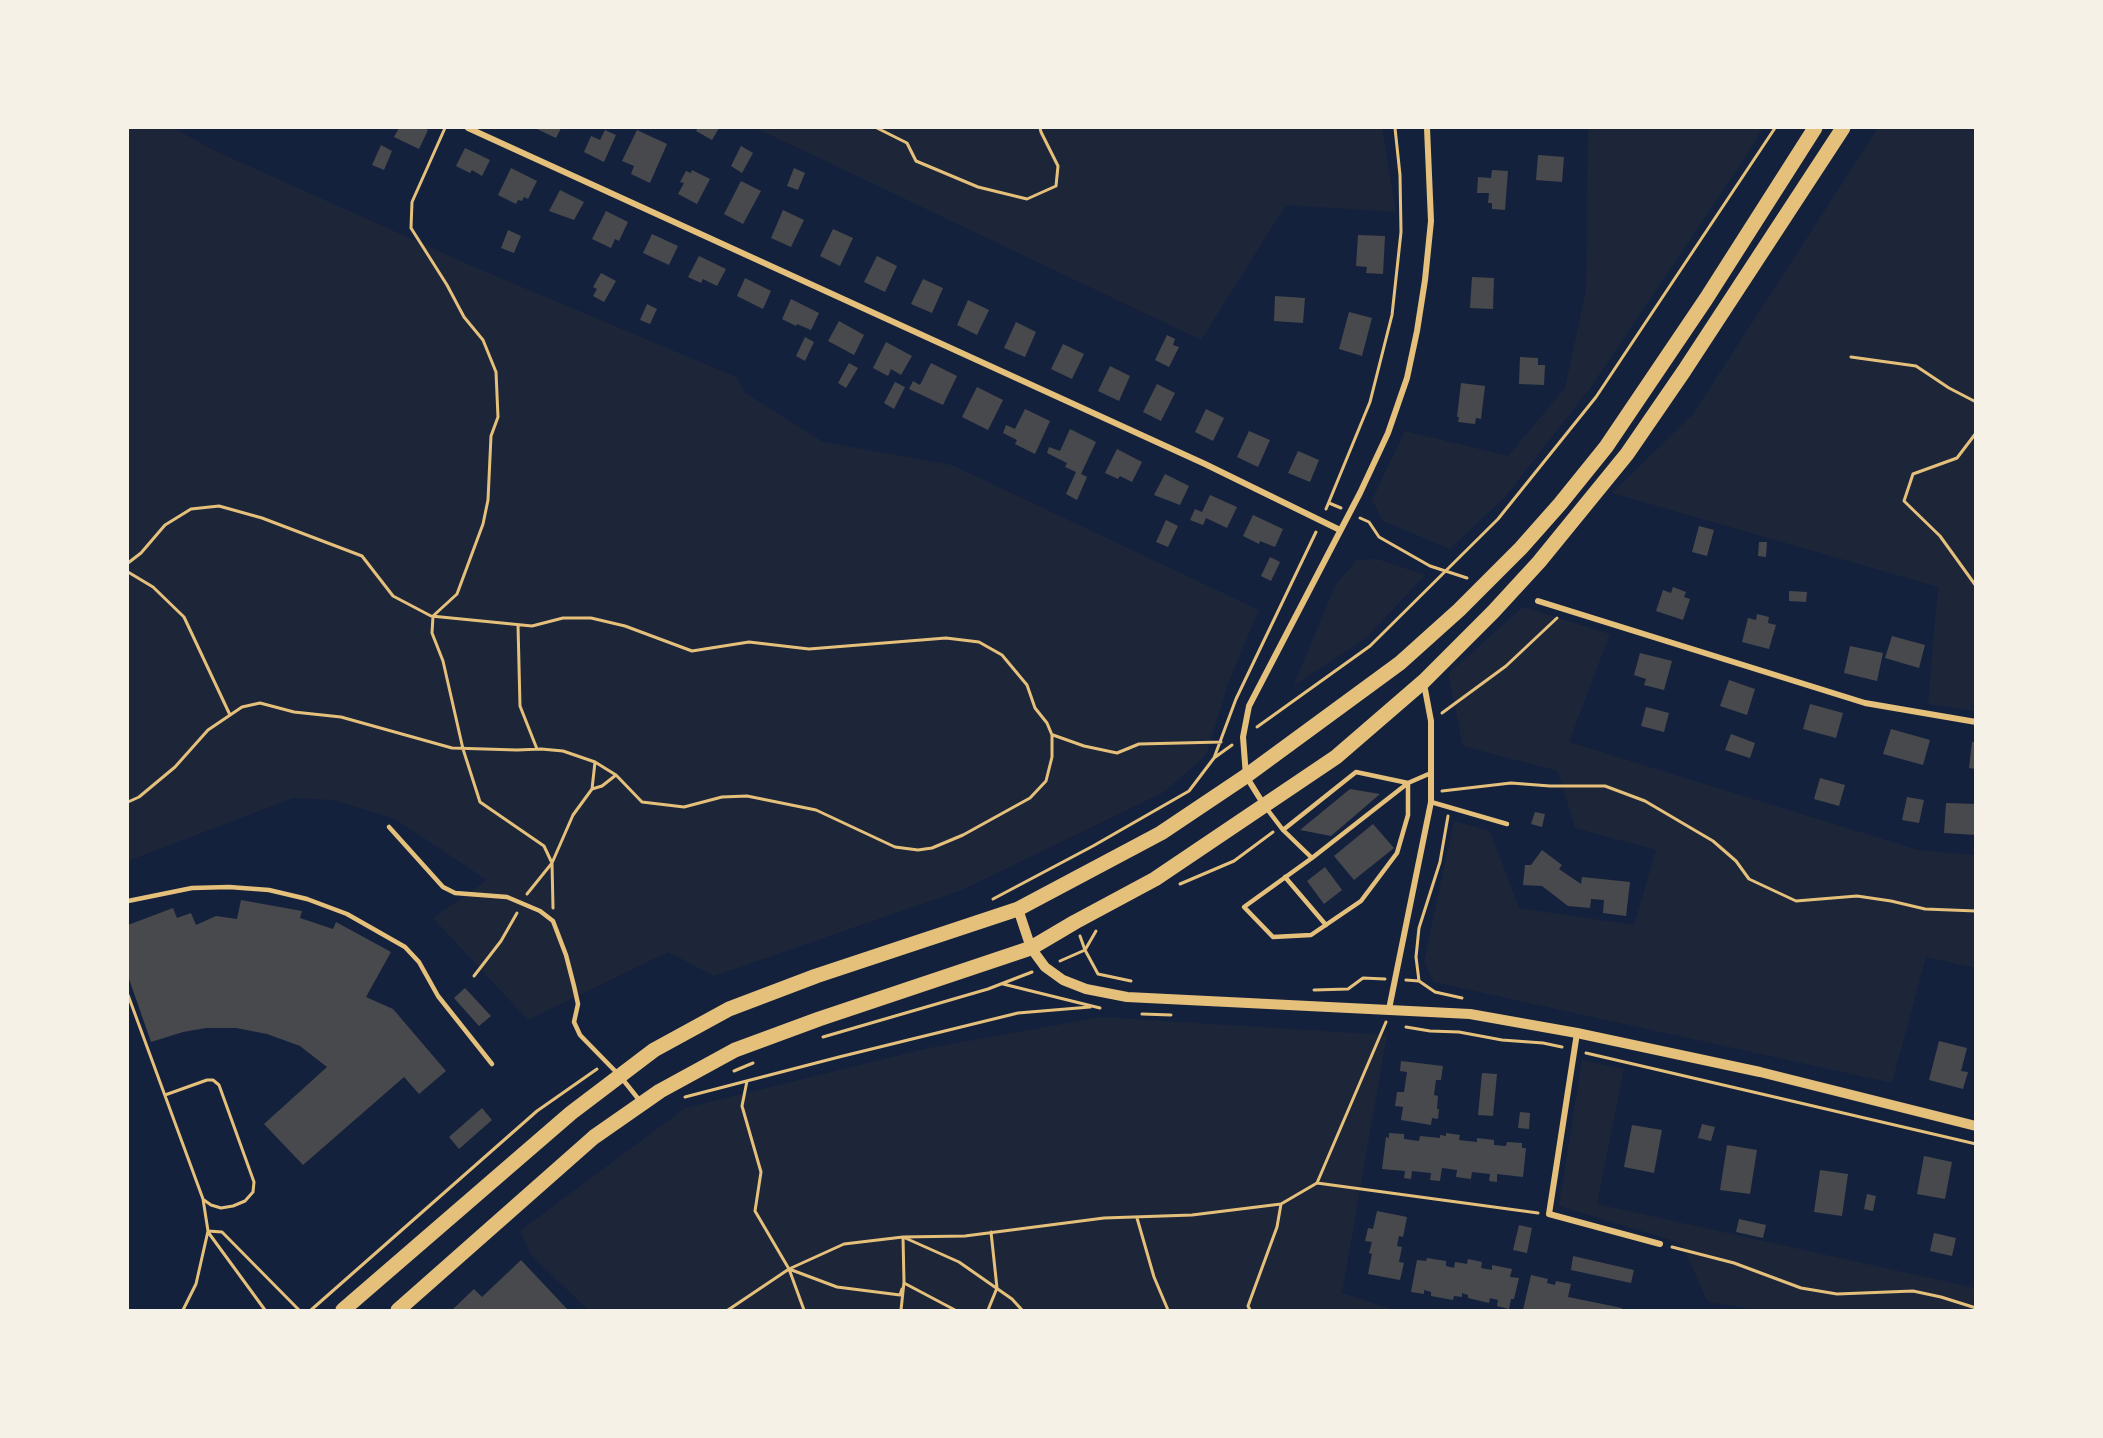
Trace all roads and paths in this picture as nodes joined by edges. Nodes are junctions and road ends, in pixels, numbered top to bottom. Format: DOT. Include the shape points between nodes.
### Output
graph roads {
  1 [pos="445,128"];
  2 [pos="468,128"];
  3 [pos="877,128"];
  4 [pos="1040,128"];
  5 [pos="1395,128"];
  6 [pos="1427,128"];
  7 [pos="1775,128"];
  8 [pos="1815,128"];
  9 [pos="1843,128"];
  10 [pos="1851,357"];
  11 [pos="1976,402"];
  12 [pos="1976,433"];
  13 [pos="1329,503"];
  14 [pos="1349,512"];
  15 [pos="1321,521"];
  16 [pos="1340,530"];
  17 [pos="128,563"];
  18 [pos="128,572"];
  19 [pos="1473,580"];
  20 [pos="1433,585"];
  21 [pos="1976,586"];
  22 [pos="1538,601"];
  23 [pos="1566,609"];
  24 [pos="434,616"];
  25 [pos="518,625"];
  26 [pos="1424,681"];
  27 [pos="230,715"];
  28 [pos="1431,721"];
  29 [pos="1976,722"];
  30 [pos="1053,735"];
  31 [pos="1221,742"];
  32 [pos="463,749"];
  33 [pos="537,749"];
  34 [pos="1214,758"];
  35 [pos="595,762"];
  36 [pos="1431,773"];
  37 [pos="616,775"];
  38 [pos="1246,776"];
  39 [pos="1408,783"];
  40 [pos="592,789"];
  41 [pos="1431,792"];
  42 [pos="128,802"];
  43 [pos="1431,802"];
  44 [pos="1264,805"];
  45 [pos="1449,807"];
  46 [pos="1507,824"];
  47 [pos="389,827"];
  48 [pos="1281,828"];
  49 [pos="1312,858"];
  50 [pos="1234,861"];
  51 [pos="552,863"];
  52 [pos="1047,871"];
  53 [pos="1285,877"];
  54 [pos="1057,888"];
  55 [pos="128,901"];
  56 [pos="522,902"];
  57 [pos="1018,909"];
  58 [pos="1976,911"];
  59 [pos="553,921"];
  60 [pos="1075,922"];
  61 [pos="1326,925"];
  62 [pos="1031,948"];
  63 [pos="1045,967"];
  64 [pos="474,976"];
  65 [pos="1419,981"];
  66 [pos="1003,984"];
  67 [pos="128,996"];
  68 [pos="1094,1007"];
  69 [pos="1105,1009"];
  70 [pos="1389,1009"];
  71 [pos="1140,1013"];
  72 [pos="1174,1015"];
  73 [pos="1375,1023"];
  74 [pos="1386,1023"];
  75 [pos="1397,1025"];
  76 [pos="1577,1032"];
  77 [pos="813,1040"];
  78 [pos="1575,1050"];
  79 [pos="760,1060"];
  80 [pos="492,1064"];
  81 [pos="728,1074"];
  82 [pos="620,1076"];
  83 [pos="747,1081"];
  84 [pos="696,1088"];
  85 [pos="164,1095"];
  86 [pos="641,1103"];
  87 [pos="1976,1126"];
  88 [pos="1976,1144"];
  89 [pos="1317,1183"];
  90 [pos="203,1199"];
  91 [pos="1281,1204"];
  92 [pos="1549,1214"];
  93 [pos="1137,1218"];
  94 [pos="208,1231"];
  95 [pos="991,1232"];
  96 [pos="903,1237"];
  97 [pos="1660,1244"];
  98 [pos="789,1269"];
  99 [pos="904,1282"];
  100 [pos="997,1288"];
  101 [pos="1976,1308"];
  102 [pos="183,1311"];
  103 [pos="265,1311"];
  104 [pos="299,1311"];
  105 [pos="343,1311"];
  106 [pos="398,1311"];
  107 [pos="728,1311"];
  108 [pos="804,1311"];
  109 [pos="901,1311"];
  110 [pos="955,1311"];
  111 [pos="988,1311"];
  112 [pos="1022,1311"];
  113 [pos="1168,1311"];
  114 [pos="1250,1311"];
  1 -- 24 [label="path" via="412,202 411,228 464,317 483,339 496,372 498,417 491,436 483,525 457,594"];
  2 -- 15 [label="street"];
  3 -- 4 [label="path" via="907,143 916,161 978,187 1027,199 1056,186 1058,166"];
  5 -- 13 [label="path" via="1401,232 1392,315 1370,402"];
  6 -- 14 [label="street" via="1431,222 1418,331 1388,433"];
  7 -- 20 [label="path" via="1596,397 1498,519"];
  8 -- 38 [label="main road" via="1606,447 1560,504 1459,610 1400,663"];
  9 -- 26 [label="main road" via="1626,454 1539,562"];
  10 -- 11 [label="path" via="1916,366"];
  12 -- 21 [label="path" via="1957,458 1913,474 1904,501 1940,536"];
  13 -- 14 [label="path"];
  13 -- 15 [label="path"];
  14 -- 16 [label="street"];
  14 -- 19 [label="path" via="1369,522 1379,537 1430,566"];
  15 -- 16 [label="street"];
  15 -- 31 [label="path" via="1236,699"];
  16 -- 38 [label="street" via="1250,706 1243,737"];
  17 -- 24 [label="path" via="165,525 191,509 219,506 362,556 393,596"];
  18 -- 27 [label="path" via="153,587 184,617"];
  22 -- 23 [label="street"];
  23 -- 28 [label="path" via="1506,666"];
  23 -- 29 [label="street" via="1865,703"];
  24 -- 25 [label="path"];
  24 -- 32 [label="path" via="432,633 443,661"];
  25 -- 30 [label="path" via="591,618 692,651 749,642 809,649 946,638 979,642 1002,655 1027,685 1035,708"];
  25 -- 33 [label="path" via="520,706"];
  26 -- 28 [label="street"];
  26 -- 44 [label="main road" via="1336,757"];
  27 -- 32 [label="path" via="242,707 260,704 341,717"];
  27 -- 42 [label="path" via="208,730 176,767"];
  28 -- 36 [label="street"];
  30 -- 31 [label="path" via="1117,753 1139,744"];
  30 -- 37 [label="path" via="1046,781 1030,798 963,835 918,850 895,847 816,810 747,796 722,796 684,807 642,802"];
  31 -- 34 [label="path"];
  32 -- 33 [label="path"];
  32 -- 51 [label="path" via="480,802 544,846"];
  33 -- 35 [label="path" via="563,751"];
  35 -- 37 [label="path"];
  35 -- 40 [label="path"];
  36 -- 39 [label="lane"];
  36 -- 41 [label="street"];
  37 -- 40 [label="path"];
  38 -- 44 [label="street"];
  38 -- 54 [label="main road" via="1161,833"];
  39 -- 48 [label="lane" via="1356,772"];
  39 -- 49 [label="lane"];
  39 -- 61 [label="lane" via="1408,814 1397,853 1361,901"];
  40 -- 51 [label="path" via="573,815"];
  41 -- 43 [label="street"];
  41 -- 58 [label="path" via="1511,783 1605,786 1645,801 1713,841 1749,879 1796,901 1857,896 1925,909"];
  43 -- 45 [label="lane"];
  43 -- 70 [label="street"];
  44 -- 48 [label="lane"];
  44 -- 60 [label="main road" via="1155,879"];
  45 -- 46 [label="lane"];
  45 -- 65 [label="path" via="1440,862 1419,928"];
  47 -- 56 [label="lane" via="443,887 455,893"];
  48 -- 49 [label="lane"];
  48 -- 50 [label="path"];
  49 -- 53 [label="lane"];
  51 -- 56 [label="path"];
  51 -- 59 [label="path"];
  52 -- 54 [label="path"];
  53 -- 61 [label="lane"];
  53 -- 61 [label="lane" via="1244,907 1273,937 1311,935"];
  54 -- 57 [label="main road"];
  55 -- 80 [label="lane" via="192,888 229,887 269,890 347,914 412,954 438,996"];
  56 -- 59 [label="lane"];
  56 -- 64 [label="path" via="501,942"];
  57 -- 62 [label="street"];
  57 -- 82 [label="main road" via="729,1009 654,1050"];
  59 -- 82 [label="lane" via="578,1004 574,1022 580,1035"];
  60 -- 62 [label="main road"];
  60 -- 63 [label="path" via="1085,950"];
  62 -- 63 [label="street"];
  62 -- 86 [label="main road" via="735,1050"];
  63 -- 66 [label="path"];
  63 -- 70 [label="street" via="1086,989 1127,997"];
  66 -- 68 [label="path"];
  66 -- 77 [label="path"];
  67 -- 85 [label="path"];
  68 -- 69 [label="path"];
  68 -- 83 [label="path" via="1018,1013"];
  70 -- 74 [label="path"];
  70 -- 76 [label="street" via="1470,1014"];
  71 -- 72 [label="path"];
  73 -- 74 [label="path"];
  74 -- 89 [label="path"];
  75 -- 78 [label="path"];
  76 -- 78 [label="street"];
  76 -- 87 [label="street" via="1760,1072"];
  78 -- 88 [label="path"];
  78 -- 92 [label="street"];
  79 -- 81 [label="path"];
  82 -- 86 [label="lane"];
  82 -- 105 [label="main road" via="571,1113"];
  83 -- 84 [label="path" via="680,1098"];
  83 -- 98 [label="path" via="742,1106 761,1172 755,1211"];
  85 -- 90 [label="path"];
  85 -- 90 [label="path" via="207,1080 219,1085 254,1182 253,1192 245,1201 221,1208"];
  86 -- 106 [label="main road" via="594,1137"];
  89 -- 91 [label="path"];
  89 -- 92 [label="path"];
  90 -- 94 [label="path"];
  91 -- 93 [label="path"];
  91 -- 114 [label="path" via="1277,1227 1248,1306"];
  92 -- 97 [label="street"];
  93 -- 95 [label="path" via="1104,1218"];
  93 -- 113 [label="path"];
  94 -- 102 [label="path" via="196,1284"];
  94 -- 103 [label="path"];
  94 -- 104 [label="path" via="222,1232"];
  95 -- 96 [label="path"];
  95 -- 100 [label="path"];
  96 -- 98 [label="path" via="844,1244"];
  96 -- 99 [label="path"];
  96 -- 100 [label="path" via="959,1262"];
  97 -- 101 [label="path" via="1734,1263 1801,1288 1838,1294 1912,1291"];
  98 -- 99 [label="path" via="837,1287 900,1295"];
  98 -- 107 [label="path"];
  98 -- 108 [label="path"];
  99 -- 109 [label="path"];
  99 -- 110 [label="path"];
  100 -- 111 [label="path"];
  100 -- 112 [label="path"];
}
